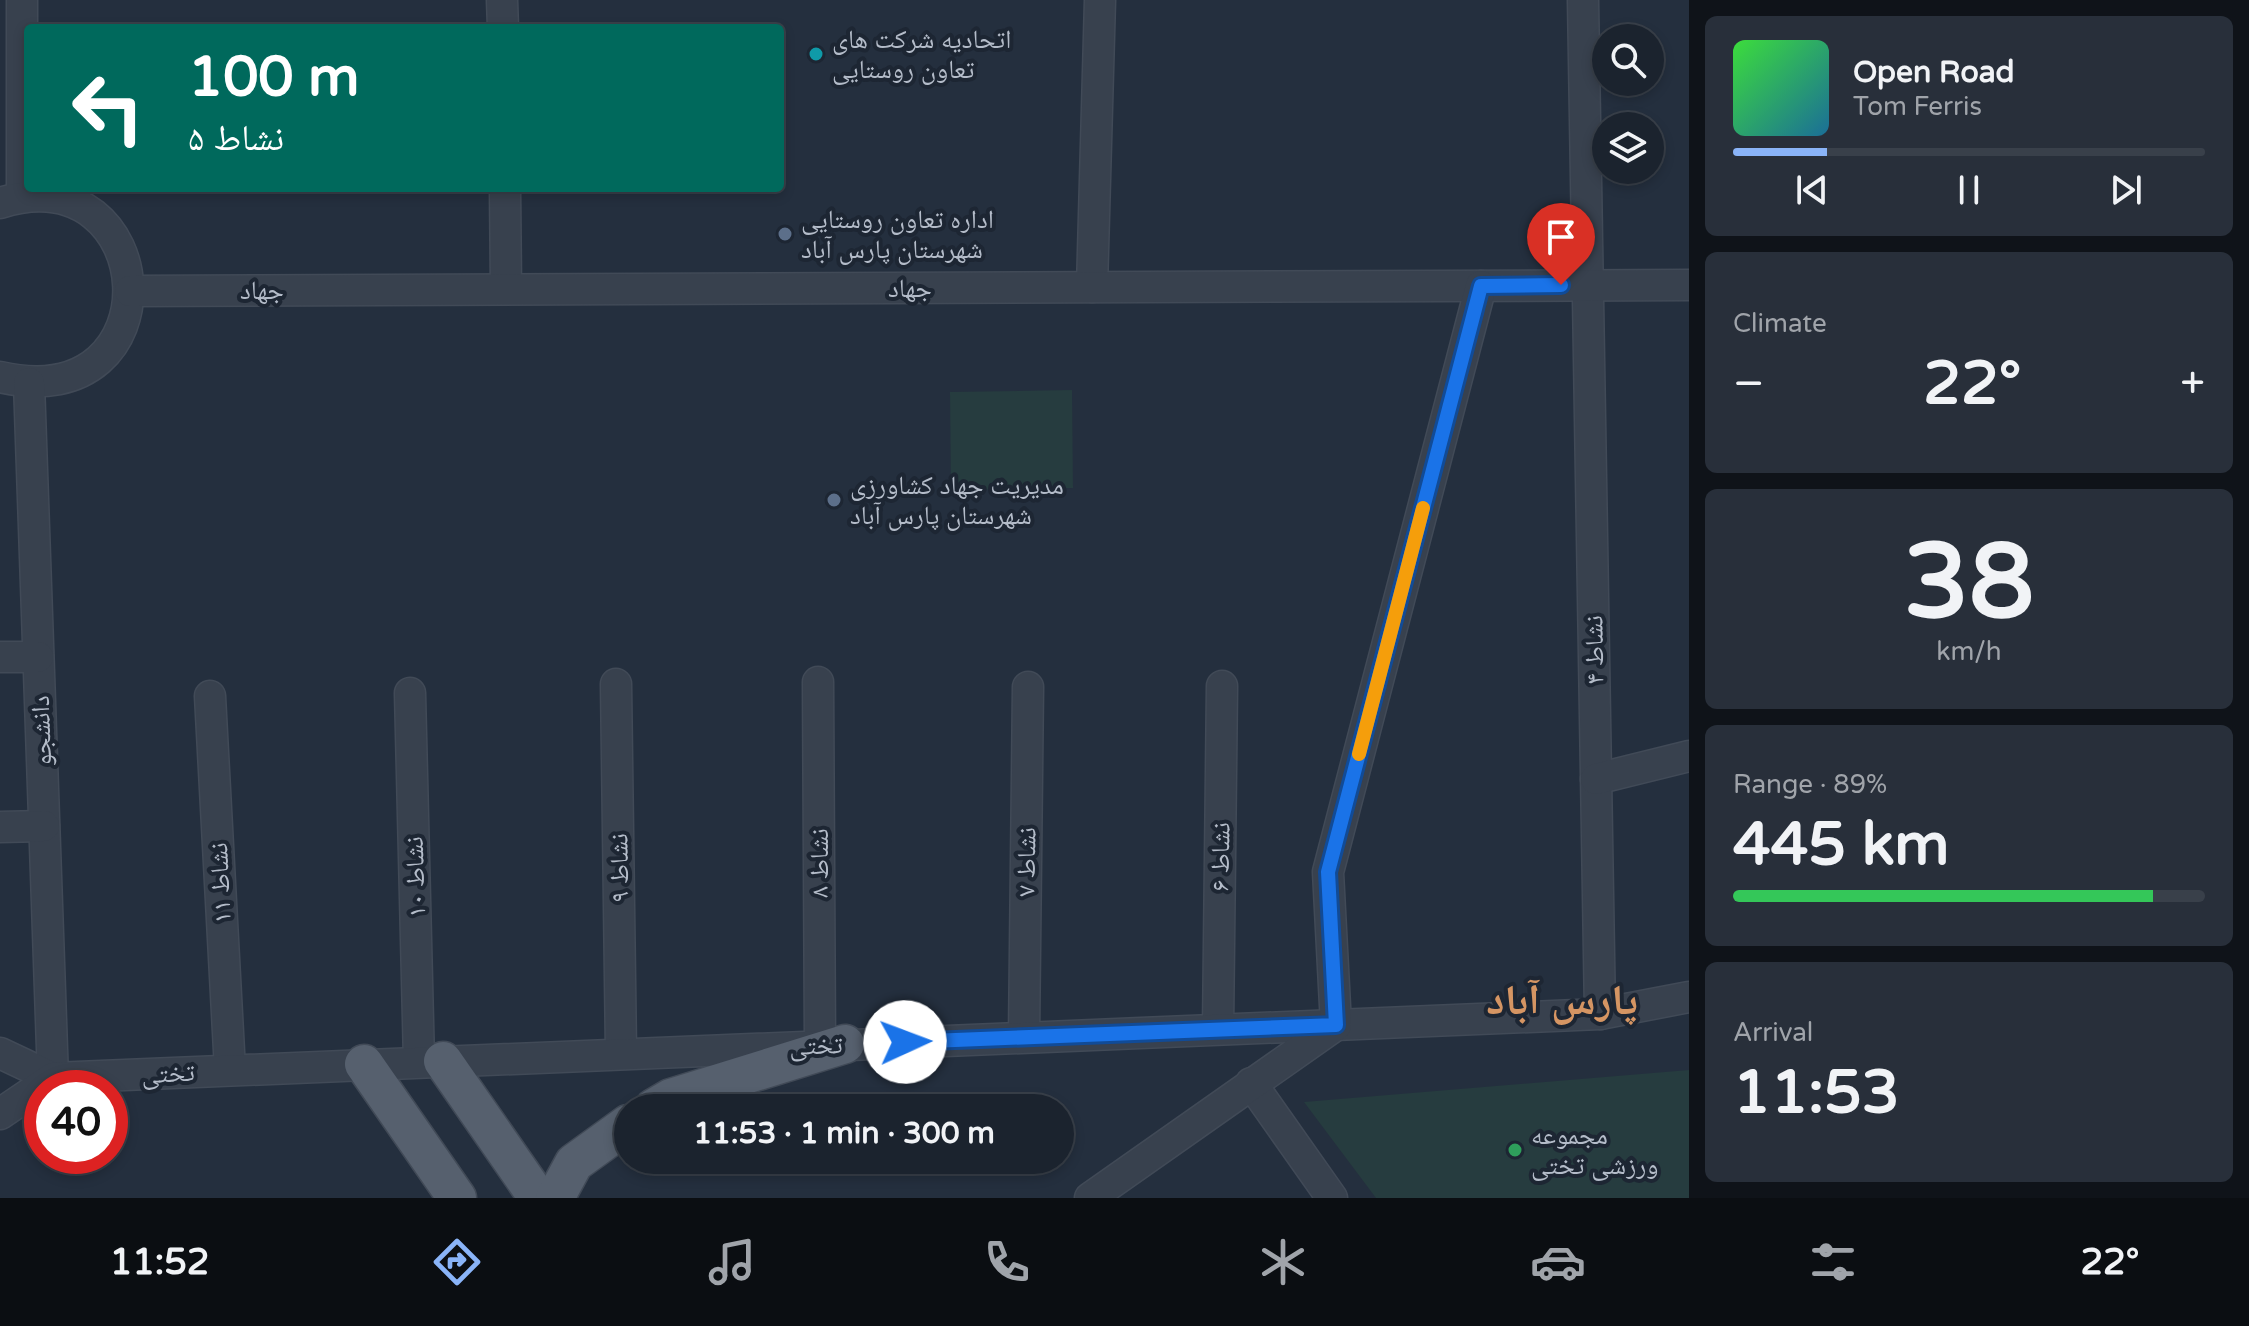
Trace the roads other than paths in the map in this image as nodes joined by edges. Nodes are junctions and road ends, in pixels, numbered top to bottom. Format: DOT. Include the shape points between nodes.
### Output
graph roads {
  1 [pos="502,0"];
  2 [pos="1100,0"];
  3 [pos="1583,0"];
  4 [pos="14,13"];
  5 [pos="503,24"];
  6 [pos="505,192"];
  7 [pos="11,200"];
  8 [pos="1588,285"];
  9 [pos="1689,285"];
  10 [pos="1481,286"];
  11 [pos="1092,287"];
  12 [pos="506,289"];
  13 [pos="130,291"];
  14 [pos="14,380"];
  15 [pos="0,657"];
  16 [pos="38,657"];
  17 [pos="818,682"];
  18 [pos="616,684"];
  19 [pos="1222,686"];
  20 [pos="1028,687"];
  21 [pos="410,693"];
  22 [pos="210,696"];
  23 [pos="1689,756"];
  24 [pos="1596,779"];
  25 [pos="44,826"];
  26 [pos="0,827"];
  27 [pos="1689,997"];
  28 [pos="1600,1014"];
  29 [pos="1336,1025"];
  30 [pos="1218,1029"];
  31 [pos="1024,1037"];
  32 [pos="832,1044"];
  33 [pos="0,1053"];
  34 [pos="621,1053"];
  35 [pos="431,1062"];
  36 [pos="364,1064"];
  37 [pos="36,1070"];
  38 [pos="53,1070"];
  39 [pos="230,1070"];
  40 [pos="128,1075"];
  41 [pos="1251,1083"];
  42 [pos="683,1094"];
  43 [pos="24,1098"];
  44 [pos="0,1114"];
  45 [pos="614,1134"];
  46 [pos="457,1198"];
  47 [pos="538,1198"];
  48 [pos="555,1198"];
  49 [pos="1090,1198"];
  50 [pos="1332,1198"];
  1 -- 5 [label="street"];
  2 -- 11 [label="street"];
  3 -- 8 [label="street, نشاط ۴"];
  4 -- 7 [label="street"];
  6 -- 12 [label="street"];
  7 -- 13 [label="street" via="55,197 85,209 115,239 125,258"];
  8 -- 9 [label="street, جهاد"];
  8 -- 10 [label="street, جهاد"];
  8 -- 24 [label="street, نشاط ۴"];
  10 -- 11 [label="street, جهاد"];
  10 -- 29 [label="street" via="1328,872"];
  11 -- 12 [label="street, جهاد"];
  12 -- 13 [label="street, جهاد"];
  13 -- 14 [label="street" via="125,321 110,348 88,368 60,381"];
  14 -- 16 [label="street, دانشجو"];
  15 -- 16 [label="street"];
  16 -- 25 [label="street, دانشجو"];
  17 -- 32 [label="street, نشاط ۸"];
  18 -- 34 [label="street, نشاط ۹"];
  19 -- 30 [label="street, نشاط ۶"];
  20 -- 31 [label="street, نشاط ۷"];
  21 -- 35 [label="street, نشاط ۱۰"];
  22 -- 39 [label="street, نشاط ۱۱"];
  23 -- 24 [label="street"];
  24 -- 28 [label="street, نشاط ۴"];
  25 -- 26 [label="street"];
  25 -- 38 [label="street, دانشجو"];
  27 -- 28 [label="street, تختی"];
  28 -- 29 [label="street, تختی"];
  29 -- 30 [label="street, تختی"];
  29 -- 41 [label="street"];
  30 -- 31 [label="street, تختی"];
  31 -- 32 [label="street, تختی"];
  32 -- 34 [label="street, تختی"];
  32 -- 42 [label="main road"];
  33 -- 37 [label="street"];
  34 -- 35 [label="street, تختی"];
  35 -- 36 [label="street, تختی"];
  35 -- 47 [label="main road"];
  36 -- 39 [label="street, تختی"];
  36 -- 46 [label="main road"];
  39 -- 40 [label="street, تختی"];
  41 -- 49 [label="street"];
  41 -- 50 [label="street"];
  43 -- 44 [label="street"];
  45 -- 48 [label="main road" via="574,1163"];
}
